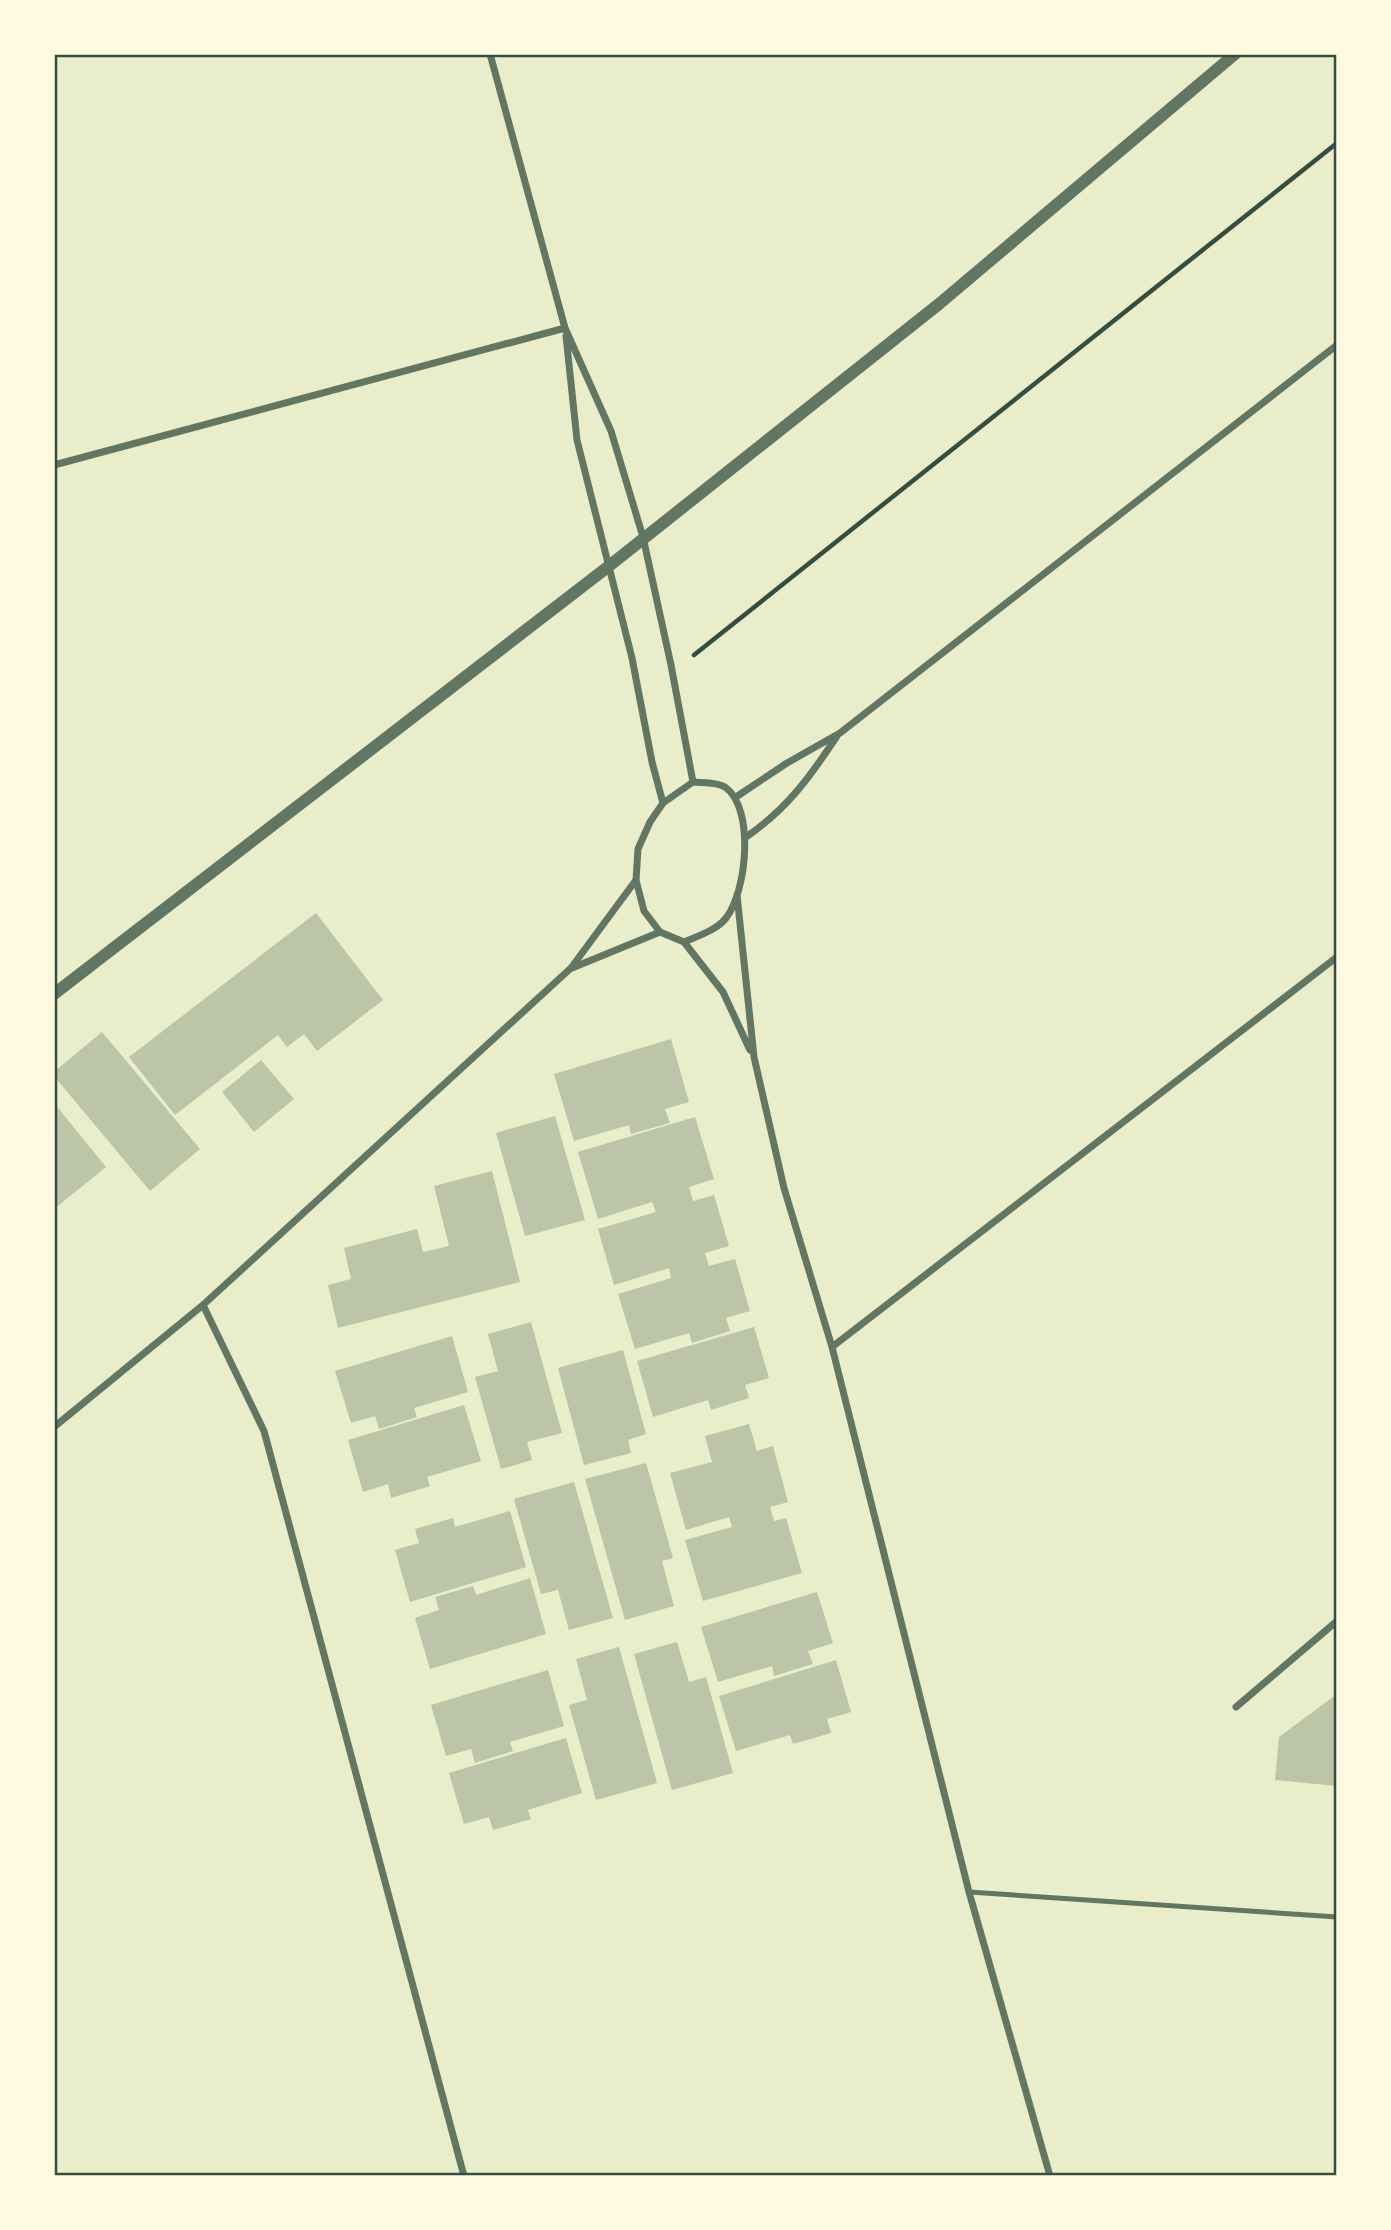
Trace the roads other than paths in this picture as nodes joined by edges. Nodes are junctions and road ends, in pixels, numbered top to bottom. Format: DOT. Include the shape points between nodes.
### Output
graph roads {
  1 [pos="490,54"];
  2 [pos="1235,54"];
  3 [pos="565,328"];
  4 [pos="1337,345"];
  5 [pos="54,465"];
  6 [pos="643,537"];
  7 [pos="609,566"];
  8 [pos="840,733"];
  9 [pos="693,782"];
  10 [pos="736,797"];
  11 [pos="663,803"];
  12 [pos="746,837"];
  13 [pos="636,880"];
  14 [pos="737,894"];
  15 [pos="660,932"];
  16 [pos="684,942"];
  17 [pos="1337,957"];
  18 [pos="571,968"];
  19 [pos="54,994"];
  20 [pos="754,1057"];
  21 [pos="203,1305"];
  22 [pos="832,1347"];
  23 [pos="54,1427"];
  24 [pos="1337,1621"];
  25 [pos="1236,1707"];
  26 [pos="969,1892"];
  27 [pos="1337,1917"];
  28 [pos="464,2176"];
  29 [pos="1050,2176"];
  1 -- 3 [label="street"];
  2 -- 6 [label="street" via="939,304"];
  3 -- 5 [label="street"];
  3 -- 6 [label="street" via="611,431"];
  3 -- 7 [label="street" via="577,440"];
  4 -- 8 [label="street"];
  6 -- 7 [label="street"];
  6 -- 9 [label="street"];
  7 -- 11 [label="street"];
  7 -- 19 [label="street"];
  8 -- 10 [label="street"];
  8 -- 12 [label="street" via="810,778 770,821"];
  9 -- 10 [label="street" via="722,785"];
  9 -- 11 [label="street"];
  10 -- 12 [label="street"];
  11 -- 13 [label="street" via="638,849"];
  12 -- 14 [label="street"];
  13 -- 15 [label="street" via="644,911"];
  13 -- 18 [label="street"];
  14 -- 16 [label="street" via="726,919"];
  14 -- 20 [label="street"];
  15 -- 16 [label="street"];
  15 -- 18 [label="street"];
  16 -- 20 [label="street" via="723,992"];
  17 -- 22 [label="street"];
  18 -- 21 [label="street"];
  20 -- 22 [label="street" via="784,1188"];
  21 -- 23 [label="street"];
  21 -- 28 [label="street" via="264,1431"];
  22 -- 26 [label="street"];
  24 -- 25 [label="street"];
  26 -- 27 [label="lane"];
  26 -- 29 [label="street"];
}
